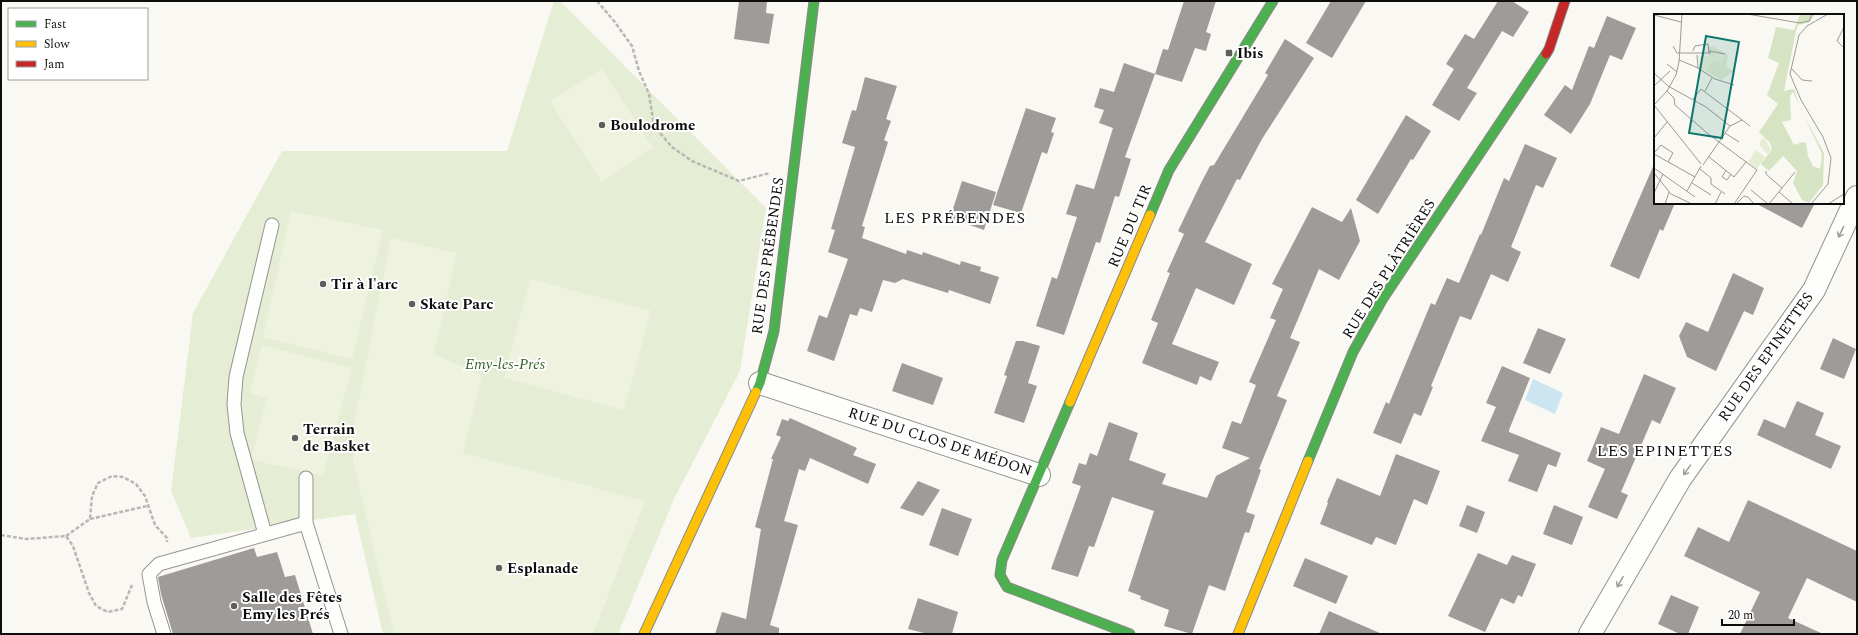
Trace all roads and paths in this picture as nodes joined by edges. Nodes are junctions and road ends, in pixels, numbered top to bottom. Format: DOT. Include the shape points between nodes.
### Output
graph roads {
  1 [pos="597,1"];
  2 [pos="814,1"];
  3 [pos="1273,1"];
  4 [pos="1565,1"];
  5 [pos="795,163"];
  6 [pos="1857,197"];
  7 [pos="272,225"];
  8 [pos="760,383"];
  9 [pos="1039,475"];
  10 [pos="306,478"];
  11 [pos="148,506"];
  12 [pos="90,519"];
  13 [pos="306,523"];
  14 [pos="265,534"];
  15 [pos="1,535"];
  16 [pos="66,536"];
  17 [pos="172,561"];
  18 [pos="151,581"];
  19 [pos="164,634"];
  20 [pos="340,634"];
  21 [pos="644,634"];
  22 [pos="1130,634"];
  23 [pos="1238,634"];
  24 [pos="1590,634"];
  1 -- 5 [label="path" via="632,46 649,94 654,126 672,147 692,161 739,181 766,175"];
  2 -- 5 [label="street, RUE DES PRÉBENDES"];
  3 -- 9 [label="street, RUE DU TIR" via="1169,170"];
  4 -- 23 [label="street, RUE DES PLÂTRIÈRES" via="1549,49 1382,300 1353,352 1271,547"];
  5 -- 8 [label="street, RUE DES PRÉBENDES" via="774,331"];
  6 -- 24 [label="street, RUE DES EPINETTES, one-way" via="1814,290 1680,479"];
  7 -- 14 [label="lane" via="236,377 234,404 237,434"];
  8 -- 9 [label="street, RUE DU CLOS DE MÉDON"];
  8 -- 21 [label="street, RUE DES PRÉBENDES"];
  9 -- 22 [label="street, RUE DU CLOS DE MÉDON" via="1002,560 1000,575 1007,586"];
  10 -- 13 [label="lane"];
  11 -- 12 [label="path"];
  11 -- 12 [label="path" via="145,496 136,484 123,477 112,476 98,483 92,496"];
  11 -- 17 [label="path" via="155,525 167,538"];
  12 -- 16 [label="path"];
  13 -- 14 [label="lane"];
  13 -- 20 [label="lane"];
  14 -- 17 [label="lane"];
  15 -- 16 [label="path" via="26,540"];
  16 -- 18 [label="path" via="73,546 96,606 108,612 122,609 130,587 139,580"];
  17 -- 18 [label="lane" via="159,564 149,574"];
  18 -- 19 [label="lane" via="154,602"];
}
